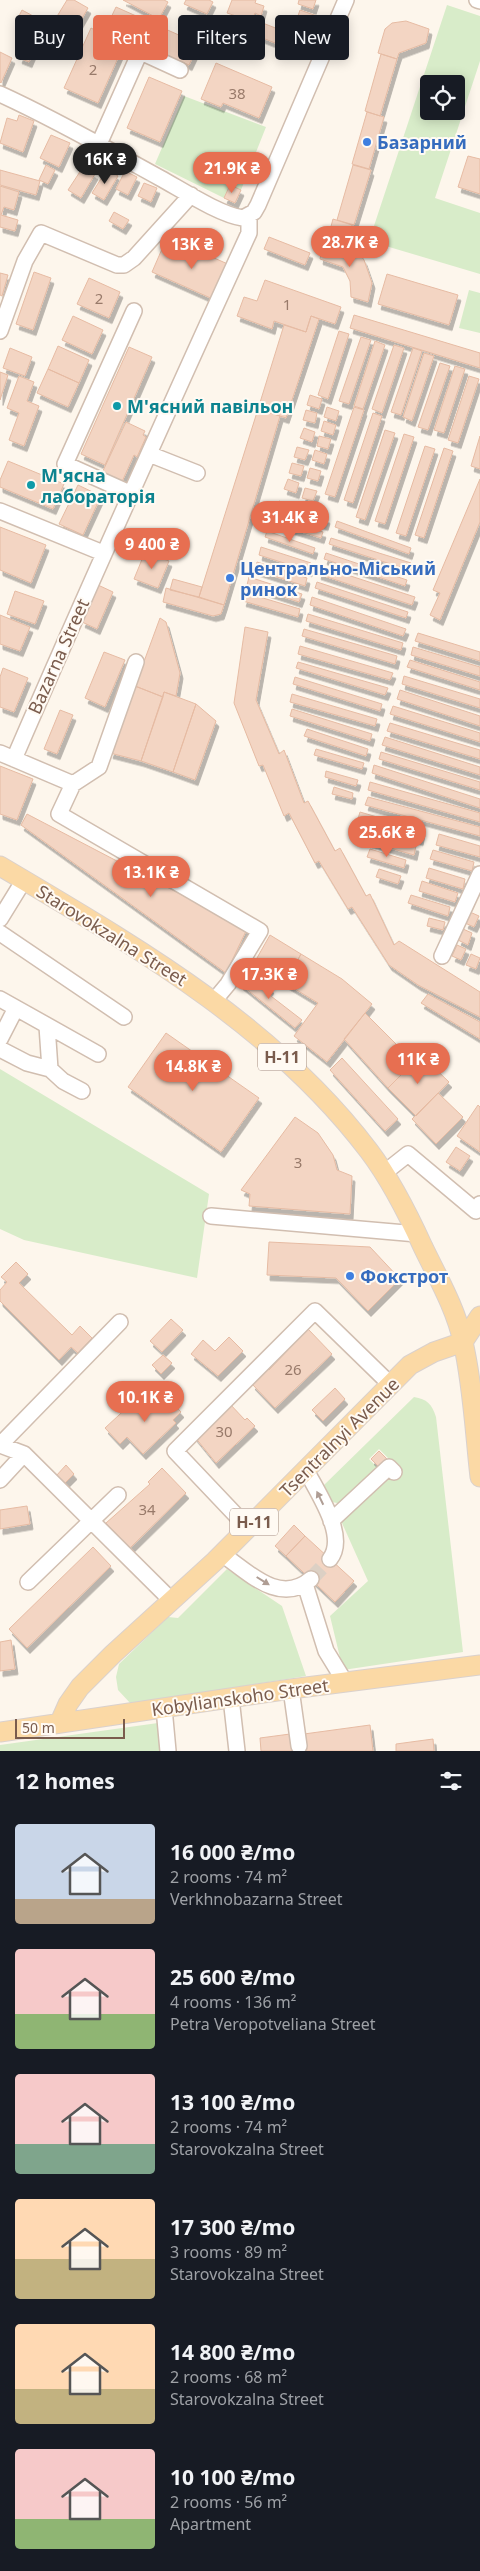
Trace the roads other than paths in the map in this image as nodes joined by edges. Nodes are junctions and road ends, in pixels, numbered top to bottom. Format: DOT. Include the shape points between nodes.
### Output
graph roads {
  1 [pos="346,0"];
  2 [pos="136,60"];
  3 [pos="158,60"];
  4 [pos="180,70"];
  5 [pos="0,94"];
  6 [pos="99,144"];
  7 [pos="191,195"];
  8 [pos="249,215"];
  9 [pos="134,312"];
  10 [pos="0,331"];
  11 [pos="149,454"];
  12 [pos="197,473"];
  13 [pos="132,494"];
  14 [pos="0,512"];
  15 [pos="103,553"];
  16 [pos="136,662"];
  17 [pos="7,756"];
  18 [pos="73,784"];
  19 [pos="0,866"];
  20 [pos="480,874"];
  21 [pos="24,880"];
  22 [pos="0,919"];
  23 [pos="0,933"];
  24 [pos="442,956"];
  25 [pos="0,999"];
  26 [pos="214,1002"];
  27 [pos="16,1008"];
  28 [pos="124,1017"];
  29 [pos="47,1026"];
  30 [pos="0,1039"];
  31 [pos="0,1049"];
  32 [pos="98,1054"];
  33 [pos="50,1069"];
  34 [pos="82,1091"];
  35 [pos="384,1172"];
  36 [pos="480,1204"];
  37 [pos="211,1216"];
  38 [pos="417,1234"];
  39 [pos="480,1316"];
  40 [pos="120,1322"];
  41 [pos="463,1342"];
  42 [pos="391,1385"];
  43 [pos="0,1445"];
  44 [pos="24,1454"];
  45 [pos="306,1470"];
  46 [pos="394,1472"];
  47 [pos="480,1477"];
  48 [pos="0,1480"];
  49 [pos="118,1495"];
  50 [pos="91,1520"];
  51 [pos="331,1520"];
  52 [pos="248,1528"];
  53 [pos="222,1554"];
  54 [pos="330,1559"];
  55 [pos="28,1582"];
  56 [pos="172,1601"];
  57 [pos="480,1665"];
  58 [pos="345,1682"];
  59 [pos="290,1689"];
  60 [pos="231,1698"];
  61 [pos="164,1708"];
  62 [pos="60,1722"];
  63 [pos="0,1732"];
  64 [pos="299,1746"];
  65 [pos="168,1751"];
  66 [pos="237,1751"];
  1 -- 8 [label="street" via="262,197"];
  2 -- 6 [label="street"];
  3 -- 4 [label="street"];
  5 -- 6 [label="street"];
  6 -- 7 [label="street"];
  7 -- 8 [label="street" via="232,215 243,218"];
  7 -- 10 [label="street" via="124,265 117,265 41,233 25,260"];
  8 -- 11 [label="street, Bazarna Street" via="248,233"];
  9 -- 13 [label="street" via="65,464"];
  11 -- 12 [label="street"];
  11 -- 13 [label="street, Bazarna Street"];
  13 -- 15 [label="street, Bazarna Street"];
  14 -- 15 [label="street"];
  15 -- 17 [label="street, Bazarna Street"];
  16 -- 18 [label="street" via="99,767"];
  17 -- 18 [label="street"];
  18 -- 26 [label="street" via="58,814 260,931"];
  19 -- 21 [label="main road, Starovokzalna Street / Н-11"];
  20 -- 24 [label="street"];
  21 -- 22 [label="street"];
  21 -- 26 [label="main road, Starovokzalna Street / Н-11" via="117,935"];
  23 -- 28 [label="street"];
  25 -- 27 [label="street"];
  26 -- 35 [label="main road, Starovokzalna Street / Н-11" via="308,1080 338,1112"];
  27 -- 29 [label="street"];
  27 -- 30 [label="street"];
  29 -- 32 [label="street"];
  29 -- 33 [label="street"];
  31 -- 33 [label="street" via="27,1063"];
  33 -- 34 [label="street" via="63,1081"];
  35 -- 36 [label="street" via="408,1154 476,1211"];
  35 -- 38 [label="main road, Starovokzalna Street / Н-11"];
  37 -- 38 [label="street"];
  38 -- 41 [label="main road, Starovokzalna Street / Н-11" via="450,1305"];
  39 -- 41 [label="main road"];
  40 -- 43 [label="street"];
  41 -- 42 [label="main road, Tsentralnyi Avenue / Н-11" via="410,1365"];
  41 -- 47 [label="main road, Н-11"];
  42 -- 45 [label="main road, Tsentralnyi Avenue / Н-11"];
  42 -- 52 [label="street" via="315,1311 175,1451"];
  43 -- 44 [label="street"];
  44 -- 48 [label="street"];
  44 -- 50 [label="street"];
  51 -- 45 [label="street, one-way"];
  45 -- 52 [label="main road, Tsentralnyi Avenue / Н-11"];
  46 -- 51 [label="street" via="389,1467"];
  49 -- 50 [label="street"];
  50 -- 55 [label="street"];
  50 -- 56 [label="street"];
  51 -- 54 [label="street" via="337,1544"];
  52 -- 53 [label="main road, Tsentralnyi Avenue / Н-11"];
  53 -- 56 [label="main road, Tsentralnyi Avenue / Н-11"];
  53 -- 58 [label="street, one-way" via="273,1587 291,1590 301,1588 308,1581 326,1651"];
  56 -- 62 [label="main road, Tsentralnyi Avenue / Н-11" via="80,1687"];
  57 -- 58 [label="main road, Kobylianskoho Street"];
  58 -- 59 [label="main road, Kobylianskoho Street"];
  59 -- 60 [label="main road, Kobylianskoho Street"];
  59 -- 64 [label="street"];
  60 -- 61 [label="main road, Kobylianskoho Street"];
  60 -- 66 [label="street"];
  61 -- 62 [label="main road, Kobylianskoho Street"];
  61 -- 65 [label="street"];
  62 -- 63 [label="main road, Kobylianskoho Street"];
}
